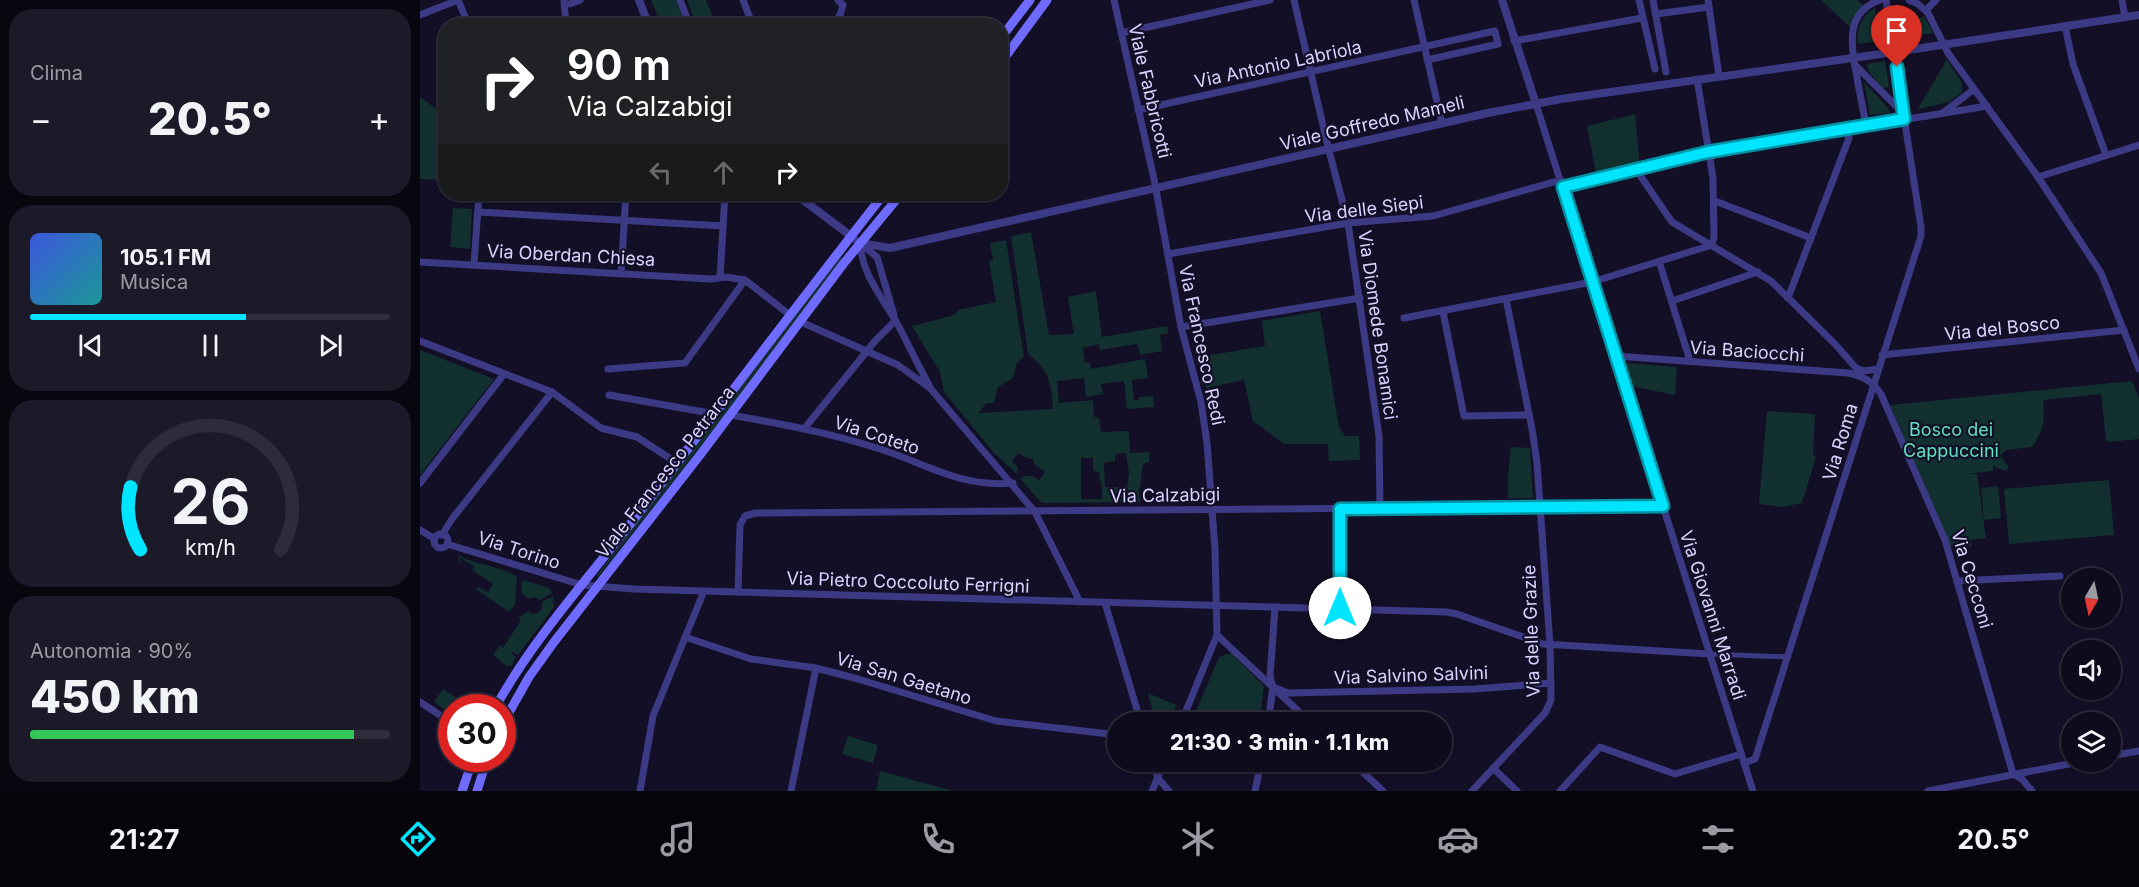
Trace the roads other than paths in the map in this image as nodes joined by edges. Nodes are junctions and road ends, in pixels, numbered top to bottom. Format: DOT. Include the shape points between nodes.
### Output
graph roads {
  1 [pos="458,0"];
  2 [pos="580,0"];
  3 [pos="639,0"];
  4 [pos="680,0"];
  5 [pos="743,0"];
  6 [pos="838,0"];
  7 [pos="1030,0"];
  8 [pos="1047,0"];
  9 [pos="1114,0"];
  10 [pos="1270,0"];
  11 [pos="1294,0"];
  12 [pos="1414,0"];
  13 [pos="1502,0"];
  14 [pos="1639,0"];
  15 [pos="1653,0"];
  16 [pos="1880,0"];
  17 [pos="1886,0"];
  18 [pos="1909,0"];
  19 [pos="1936,0"];
  20 [pos="2122,0"];
  21 [pos="567,2"];
  22 [pos="1708,3"];
  23 [pos="1926,10"];
  24 [pos="1656,14"];
  25 [pos="420,15"];
  26 [pos="2139,15"];
  27 [pos="2125,17"];
  28 [pos="466,18"];
  29 [pos="566,18"];
  30 [pos="646,18"];
  31 [pos="687,18"];
  32 [pos="750,18"];
  33 [pos="838,18"];
  34 [pos="1642,18"];
  35 [pos="2065,26"];
  36 [pos="1008,29"];
  37 [pos="1121,33"];
  38 [pos="1514,41"];
  39 [pos="1943,44"];
  40 [pos="1424,47"];
  41 [pos="1895,52"];
  42 [pos="1008,53"];
  43 [pos="1427,60"];
  44 [pos="1854,61"];
  45 [pos="1655,69"];
  46 [pos="1311,72"];
  47 [pos="1666,72"];
  48 [pos="1719,76"];
  49 [pos="1697,79"];
  50 [pos="1973,90"];
  51 [pos="1536,104"];
  52 [pos="1987,106"];
  53 [pos="1903,108"];
  54 [pos="1138,110"];
  55 [pos="1943,113"];
  56 [pos="1904,119"];
  57 [pos="1442,124"];
  58 [pos="1864,125"];
  59 [pos="1847,128"];
  60 [pos="2139,145"];
  61 [pos="1329,149"];
  62 [pos="1708,152"];
  63 [pos="2106,155"];
  64 [pos="1635,168"];
  65 [pos="2038,177"];
  66 [pos="1562,184"];
  67 [pos="1156,188"];
  68 [pos="479,201"];
  69 [pos="625,201"];
  70 [pos="724,201"];
  71 [pos="804,201"];
  72 [pos="878,201"];
  73 [pos="895,201"];
  74 [pos="1714,201"];
  75 [pos="478,212"];
  76 [pos="624,220"];
  77 [pos="1348,223"];
  78 [pos="723,226"];
  79 [pos="851,236"];
  80 [pos="1811,238"];
  81 [pos="860,243"];
  82 [pos="1712,245"];
  83 [pos="1168,254"];
  84 [pos="1659,261"];
  85 [pos="420,262"];
  86 [pos="474,264"];
  87 [pos="1758,272"];
  88 [pos="621,273"];
  89 [pos="720,278"];
  90 [pos="745,280"];
  91 [pos="1592,282"];
  92 [pos="1360,298"];
  93 [pos="1788,298"];
  94 [pos="1506,299"];
  95 [pos="1672,301"];
  96 [pos="1443,312"];
  97 [pos="790,315"];
  98 [pos="1404,318"];
  99 [pos="896,321"];
  100 [pos="801,322"];
  101 [pos="1181,327"];
  102 [pos="2124,330"];
  103 [pos="420,341"];
  104 [pos="868,351"];
  105 [pos="1882,355"];
  106 [pos="1616,356"];
  107 [pos="1690,361"];
  108 [pos="1850,362"];
  109 [pos="608,369"];
  110 [pos="1878,369"];
  111 [pos="2139,369"];
  112 [pos="1848,373"];
  113 [pos="504,374"];
  114 [pos="1873,384"];
  115 [pos="930,388"];
  116 [pos="552,392"];
  117 [pos="609,395"];
  118 [pos="1883,400"];
  119 [pos="1868,404"];
  120 [pos="715,414"];
  121 [pos="731,415"];
  122 [pos="1529,415"];
  123 [pos="804,429"];
  124 [pos="677,463"];
  125 [pos="420,483"];
  126 [pos="1013,483"];
  127 [pos="1663,506"];
  128 [pos="1540,507"];
  129 [pos="1380,508"];
  130 [pos="1340,509"];
  131 [pos="1212,510"];
  132 [pos="1035,512"];
  133 [pos="420,530"];
  134 [pos="438,537"];
  135 [pos="447,544"];
  136 [pos="2060,576"];
  137 [pos="1958,581"];
  138 [pos="582,585"];
  139 [pos="597,586"];
  140 [pos="704,591"];
  141 [pos="738,592"];
  142 [pos="1080,602"];
  143 [pos="1105,603"];
  144 [pos="1217,606"];
  145 [pos="1275,607"];
  146 [pos="1340,608"];
  147 [pos="1217,636"];
  148 [pos="685,637"];
  149 [pos="1550,645"];
  150 [pos="1710,654"];
  151 [pos="1789,657"];
  152 [pos="816,668"];
  153 [pos="1551,683"];
  154 [pos="1273,687"];
  155 [pos="504,694"];
  156 [pos="516,700"];
  157 [pos="420,702"];
  158 [pos="1138,712"];
  159 [pos="1186,712"];
  160 [pos="1270,712"];
  161 [pos="1299,712"];
  162 [pos="438,714"];
  163 [pos="1107,734"];
  164 [pos="2139,751"];
  165 [pos="1741,754"];
  166 [pos="2121,754"];
  167 [pos="1744,763"];
  168 [pos="2061,765"];
  169 [pos="1493,768"];
  170 [pos="469,772"];
  171 [pos="483,772"];
  172 [pos="1156,772"];
  173 [pos="1160,772"];
  174 [pos="1259,772"];
  175 [pos="1363,772"];
  176 [pos="2013,774"];
  177 [pos="1158,778"];
  178 [pos="1256,788"];
  179 [pos="462,791"];
  180 [pos="477,791"];
  181 [pos="640,791"];
  182 [pos="791,791"];
  183 [pos="1152,791"];
  184 [pos="1169,791"];
  185 [pos="1264,791"];
  186 [pos="1383,791"];
  187 [pos="1472,791"];
  188 [pos="1517,791"];
  189 [pos="1560,791"];
  190 [pos="1753,791"];
  191 [pos="1928,791"];
  192 [pos="2032,791"];
  1 -- 25 [label="street"];
  1 -- 28 [label="street"];
  2 -- 21 [label="street"];
  3 -- 30 [label="street"];
  4 -- 31 [label="street"];
  5 -- 32 [label="street"];
  6 -- 33 [label="street" via="843,5"];
  7 -- 36 [label="main road"];
  8 -- 42 [label="main road"];
  9 -- 37 [label="street, Viale Fabbricotti"];
  10 -- 37 [label="street"];
  11 -- 46 [label="street, Via Diomede Bonamici"];
  12 -- 40 [label="street"];
  13 -- 38 [label="street"];
  14 -- 34 [label="street"];
  15 -- 24 [label="street"];
  16 -- 44 [label="street" via="1866,7 1854,24"];
  17 -- 41 [label="street, Via Roma"];
  18 -- 23 [label="street"];
  19 -- 23 [label="street"];
  20 -- 27 [label="street"];
  21 -- 29 [label="street"];
  22 -- 24 [label="street"];
  22 -- 48 [label="street"];
  23 -- 39 [label="street"];
  24 -- 47 [label="street"];
  26 -- 27 [label="street, Viale Goffredo Mameli"];
  27 -- 35 [label="street, Viale Goffredo Mameli"];
  34 -- 38 [label="street"];
  34 -- 45 [label="street"];
  35 -- 39 [label="street, Viale Goffredo Mameli"];
  35 -- 63 [label="street" via="2073,64"];
  37 -- 54 [label="street, Viale Fabbricotti"];
  38 -- 51 [label="street"];
  39 -- 41 [label="street, Viale Goffredo Mameli"];
  39 -- 50 [label="street"];
  40 -- 43 [label="street"];
  40 -- 43 [label="street, Via Antonio Labriola" via="1495,31 1498,44"];
  40 -- 46 [label="street, Via Antonio Labriola"];
  41 -- 44 [label="street, Viale Goffredo Mameli"];
  41 -- 53 [label="street, Via Roma"];
  43 -- 57 [label="street"];
  44 -- 48 [label="street, Viale Goffredo Mameli"];
  44 -- 53 [label="street" via="1896,106"];
  44 -- 58 [label="street"];
  46 -- 54 [label="street, Via Antonio Labriola"];
  46 -- 61 [label="street, Via Diomede Bonamici"];
  48 -- 49 [label="street, Viale Goffredo Mameli"];
  49 -- 51 [label="street, Viale Goffredo Mameli"];
  49 -- 62 [label="street"];
  50 -- 52 [label="street"];
  50 -- 55 [label="street"];
  51 -- 57 [label="street, Viale Goffredo Mameli"];
  51 -- 66 [label="street, Via Giovanni Marradi"];
  52 -- 55 [label="street, Via delle Siepi"];
  52 -- 65 [label="street"];
  53 -- 56 [label="street, Via Roma"];
  54 -- 67 [label="street, Viale Fabbricotti"];
  55 -- 56 [label="street, Via delle Siepi"];
  56 -- 58 [label="street, Via delle Siepi"];
  56 -- 105 [label="street, Via Roma" via="1921,232"];
  57 -- 61 [label="street, Viale Goffredo Mameli"];
  58 -- 59 [label="street, Via delle Siepi"];
  59 -- 62 [label="street, Via delle Siepi"];
  59 -- 80 [label="street" via="1849,138"];
  60 -- 63 [label="street"];
  61 -- 67 [label="street, Viale Goffredo Mameli"];
  61 -- 77 [label="street, Via Diomede Bonamici"];
  62 -- 64 [label="street, Via delle Siepi"];
  62 -- 74 [label="street"];
  63 -- 65 [label="street"];
  64 -- 66 [label="street, Via delle Siepi"];
  64 -- 82 [label="street" via="1672,222"];
  65 -- 102 [label="street" via="2101,273"];
  66 -- 77 [label="street, Via delle Siepi" via="1440,214"];
  66 -- 91 [label="street, Via Giovanni Marradi"];
  67 -- 81 [label="street, Viale Goffredo Mameli" via="890,248"];
  67 -- 83 [label="street, Via Francesco Redi"];
  68 -- 75 [label="street"];
  69 -- 76 [label="street"];
  70 -- 78 [label="street"];
  71 -- 79 [label="street"];
  72 -- 79 [label="main road, Viale Francesco Petrarca"];
  73 -- 81 [label="main road, Viale Francesco Petrarca"];
  74 -- 80 [label="street"];
  74 -- 82 [label="street"];
  75 -- 76 [label="street"];
  75 -- 86 [label="street"];
  76 -- 78 [label="street"];
  76 -- 88 [label="street"];
  77 -- 83 [label="street, Via delle Siepi"];
  77 -- 92 [label="street, Via Diomede Bonamici"];
  78 -- 89 [label="street"];
  79 -- 81 [label="street"];
  79 -- 97 [label="main road, Viale Francesco Petrarca"];
  80 -- 93 [label="street"];
  81 -- 99 [label="street" via="866,270"];
  81 -- 99 [label="street" via="879,261"];
  81 -- 100 [label="main road, Viale Francesco Petrarca"];
  82 -- 84 [label="street"];
  82 -- 87 [label="street"];
  83 -- 101 [label="street, Via Francesco Redi"];
  84 -- 91 [label="street"];
  84 -- 95 [label="street"];
  85 -- 86 [label="street, Via Oberdan Chiesa"];
  86 -- 88 [label="street, Via Oberdan Chiesa"];
  87 -- 93 [label="street"];
  87 -- 95 [label="street"];
  88 -- 89 [label="street, Via Oberdan Chiesa"];
  89 -- 90 [label="street, Via Oberdan Chiesa"];
  90 -- 97 [label="street"];
  90 -- 109 [label="street" via="685,363"];
  91 -- 94 [label="street"];
  91 -- 106 [label="street, Via Giovanni Marradi"];
  92 -- 101 [label="street"];
  92 -- 129 [label="street, Via Diomede Bonamici" via="1380,445"];
  93 -- 108 [label="street"];
  94 -- 96 [label="street"];
  94 -- 122 [label="street, Via delle Grazie"];
  95 -- 107 [label="street"];
  96 -- 98 [label="street"];
  96 -- 122 [label="street" via="1464,416"];
  97 -- 120 [label="main road, Viale Francesco Petrarca"];
  99 -- 104 [label="street"];
  99 -- 115 [label="street"];
  100 -- 104 [label="street"];
  100 -- 121 [label="main road, Viale Francesco Petrarca"];
  101 -- 131 [label="street, Via Francesco Redi" via="1205,426"];
  102 -- 105 [label="street, Via del Bosco"];
  102 -- 111 [label="street"];
  103 -- 113 [label="street"];
  104 -- 115 [label="street" via="905,369"];
  104 -- 123 [label="street"];
  105 -- 110 [label="street, Via Roma"];
  106 -- 107 [label="street, Via Baciocchi"];
  106 -- 127 [label="street, Via Giovanni Marradi"];
  107 -- 112 [label="street, Via Baciocchi"];
  108 -- 110 [label="street" via="1862,371"];
  108 -- 112 [label="street"];
  110 -- 114 [label="street, Via Roma"];
  112 -- 114 [label="street, Via Baciocchi"];
  113 -- 116 [label="street"];
  113 -- 125 [label="street"];
  114 -- 118 [label="street, Via Cecconi"];
  114 -- 119 [label="street, Via Roma"];
  115 -- 126 [label="street"];
  116 -- 124 [label="street" via="601,428 637,437"];
  116 -- 134 [label="street"];
  117 -- 120 [label="street"];
  118 -- 119 [label="street"];
  118 -- 137 [label="street, Via Cecconi" via="1946,540"];
  119 -- 151 [label="street, Via Roma"];
  120 -- 124 [label="main road, Viale Francesco Petrarca"];
  121 -- 123 [label="street, Via Coteto"];
  121 -- 139 [label="main road, Viale Francesco Petrarca"];
  122 -- 128 [label="street, Via delle Grazie"];
  123 -- 126 [label="street, Via Coteto" via="880,449 953,477 997,485"];
  124 -- 138 [label="main road, Viale Francesco Petrarca"];
  126 -- 132 [label="street"];
  127 -- 128 [label="street, Via Calzabigi"];
  127 -- 150 [label="street, Via Giovanni Marradi"];
  128 -- 129 [label="street, Via Calzabigi"];
  128 -- 149 [label="street, Via delle Grazie"];
  129 -- 130 [label="street, Via Calzabigi"];
  130 -- 131 [label="street, Via Calzabigi"];
  130 -- 146 [label="street"];
  131 -- 132 [label="street, Via Calzabigi"];
  131 -- 144 [label="street, Via Francesco Redi"];
  132 -- 141 [label="street, Via Calzabigi" via="750,514 740,525"];
  132 -- 142 [label="street"];
  133 -- 134 [label="street"];
  134 -- 135 [label="street" via="447,538"];
  134 -- 135 [label="street" via="439,547"];
  135 -- 138 [label="street, Via Torino"];
  136 -- 137 [label="street"];
  137 -- 176 [label="street, Via Cecconi"];
  138 -- 139 [label="street, Via Torino"];
  138 -- 155 [label="main road, Viale Francesco Petrarca" via="530,652"];
  139 -- 140 [label="street, Via Pietro Coccoluto Ferrigni"];
  139 -- 156 [label="main road, Viale Francesco Petrarca" via="529,676"];
  140 -- 141 [label="street, Via Pietro Coccoluto Ferrigni"];
  140 -- 148 [label="street"];
  141 -- 142 [label="street, Via Pietro Coccoluto Ferrigni"];
  142 -- 143 [label="street, Via Pietro Coccoluto Ferrigni"];
  143 -- 144 [label="street, Via Pietro Coccoluto Ferrigni"];
  143 -- 158 [label="street"];
  144 -- 145 [label="street, Via Pietro Coccoluto Ferrigni"];
  144 -- 147 [label="street, Via Francesco Redi"];
  145 -- 146 [label="street, Via Pietro Coccoluto Ferrigni"];
  145 -- 154 [label="street" via="1270,676"];
  146 -- 149 [label="street, Via Pietro Coccoluto Ferrigni" via="1457,614"];
  147 -- 154 [label="street"];
  147 -- 159 [label="street"];
  148 -- 152 [label="street, Via San Gaetano" via="751,659"];
  148 -- 181 [label="street" via="653,716"];
  149 -- 150 [label="street, Via Pietro Coccoluto Ferrigni"];
  149 -- 153 [label="street, Via delle Grazie"];
  150 -- 151 [label="street"];
  150 -- 165 [label="street, Via Giovanni Marradi"];
  151 -- 167 [label="street, Via Roma" via="1755,759"];
  152 -- 163 [label="street, Via San Gaetano" via="996,721"];
  152 -- 182 [label="street"];
  153 -- 154 [label="street, Via Salvino Salvini" via="1474,689 1288,693"];
  153 -- 169 [label="street, Via delle Grazie" via="1551,700 1545,713"];
  154 -- 160 [label="street"];
  154 -- 161 [label="street"];
  157 -- 162 [label="street"];
  164 -- 166 [label="street"];
  165 -- 167 [label="street, Via Giovanni Marradi"];
  165 -- 189 [label="street" via="1675,774 1600,747"];
  167 -- 190 [label="street, Via Giovanni Marradi"];
  168 -- 176 [label="street"];
  169 -- 187 [label="street, Via delle Grazie"];
  169 -- 188 [label="street"];
  170 -- 179 [label="main road"];
  171 -- 180 [label="main road"];
  172 -- 177 [label="street"];
  173 -- 177 [label="street"];
  174 -- 178 [label="street"];
  175 -- 186 [label="street"];
  176 -- 191 [label="street"];
  176 -- 192 [label="street"];
  177 -- 183 [label="street"];
  177 -- 184 [label="street"];
  178 -- 185 [label="street"];
}
